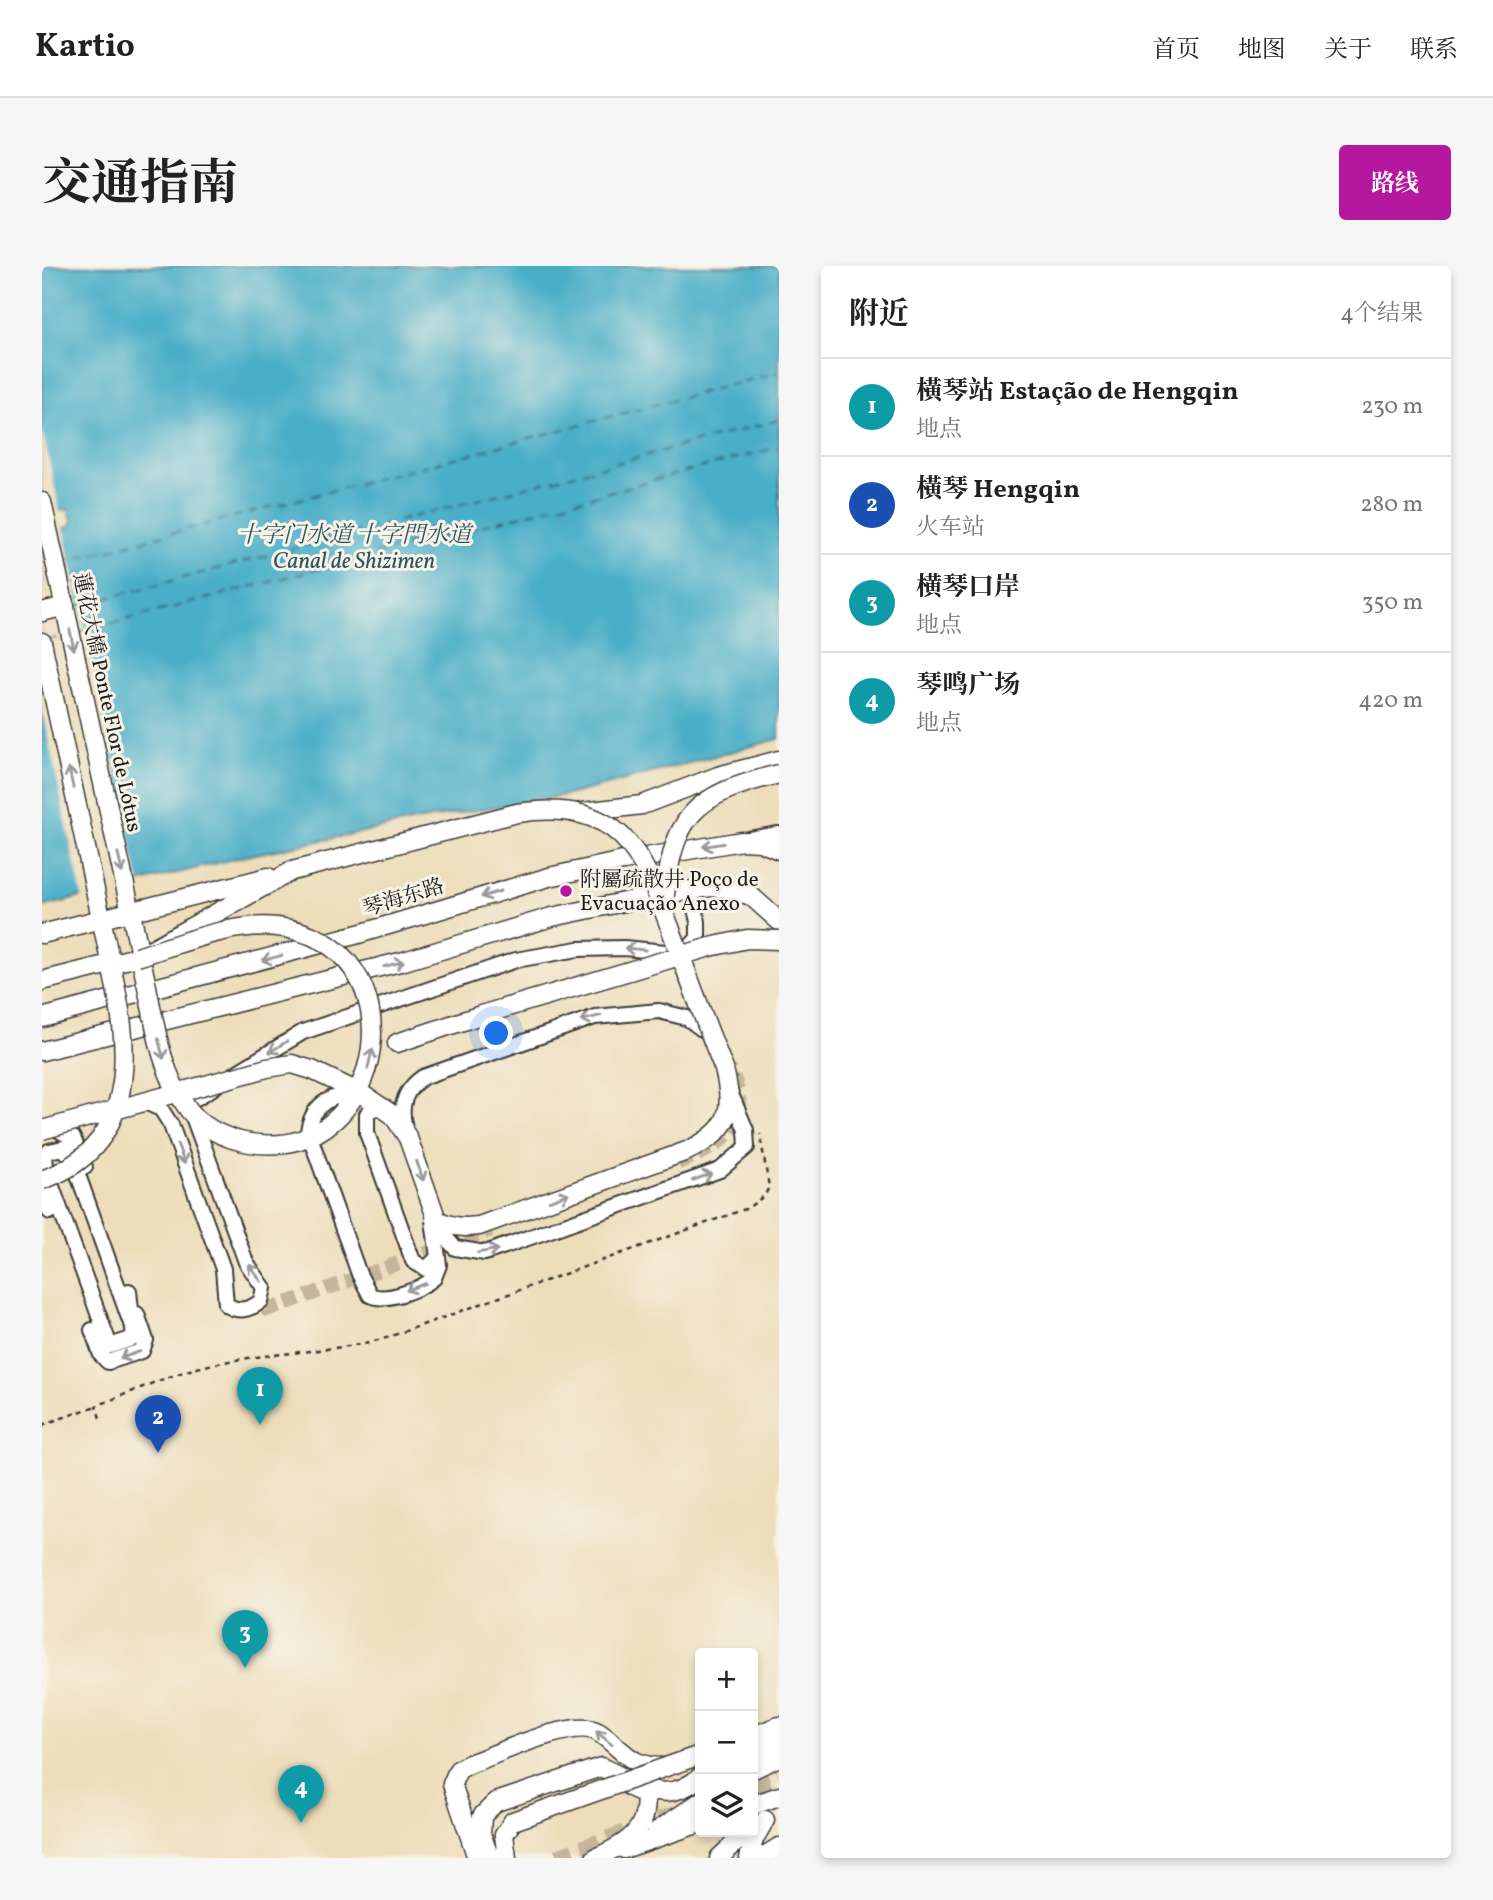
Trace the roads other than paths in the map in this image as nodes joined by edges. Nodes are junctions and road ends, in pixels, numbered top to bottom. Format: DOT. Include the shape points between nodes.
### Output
graph roads {
  1 [pos="42,502"];
  2 [pos="65,606"];
  3 [pos="42,612"];
  4 [pos="42,642"];
  5 [pos="779,760"];
  6 [pos="779,774"];
  7 [pos="574,813"];
  8 [pos="779,834"];
  9 [pos="742,841"];
  10 [pos="779,850"];
  11 [pos="292,871"];
  12 [pos="700,889"];
  13 [pos="664,911"];
  14 [pos="779,921"];
  15 [pos="42,934"];
  16 [pos="779,940"];
  17 [pos="137,957"];
  18 [pos="42,981"];
  19 [pos="42,1018"];
  20 [pos="702,1029"];
  21 [pos="397,1043"];
  22 [pos="42,1051"];
  23 [pos="729,1089"];
  24 [pos="195,1094"];
  25 [pos="362,1094"];
  26 [pos="145,1102"];
  27 [pos="384,1108"];
  28 [pos="48,1128"];
  29 [pos="408,1138"];
  30 [pos="42,1180"];
  31 [pos="42,1189"];
  32 [pos="435,1214"];
  33 [pos="438,1257"];
  34 [pos="66,1258"];
  35 [pos="129,1291"];
  36 [pos="130,1321"];
  37 [pos="100,1325"];
  38 [pos="779,1726"];
  39 [pos="758,1733"];
  40 [pos="779,1742"];
  41 [pos="758,1752"];
  42 [pos="695,1757"];
  43 [pos="779,1757"];
  44 [pos="601,1767"];
  45 [pos="663,1767"];
  46 [pos="758,1767"];
  47 [pos="695,1781"];
  48 [pos="779,1796"];
  49 [pos="758,1803"];
  50 [pos="695,1806"];
  51 [pos="766,1820"];
  52 [pos="695,1825"];
  53 [pos="742,1837"];
  54 [pos="644,1843"];
  55 [pos="779,1847"];
  56 [pos="477,1858"];
  57 [pos="490,1858"];
  58 [pos="508,1858"];
  59 [pos="596,1858"];
  60 [pos="719,1858"];
  61 [pos="749,1858"];
  62 [pos="761,1858"];
  1 -- 2 [label="main road, 蓮花大橋 Ponte Flor de Lótus"];
  2 -- 3 [label="main road"];
  2 -- 17 [label="main road, 蓮花大橋 Ponte Flor de Lótus, one-way, bridge" via="134,929 140,956 143,969 146,982 160,1045 185,1106 201,1122 232,1140 278,1144 319,1130 358,1093 371,1058 370,1008 361,981 349,965 318,941 292,930 251,928 223,933 174,946 149,953"];
  30 -- 4 [label="main road, one-way, bridge" via="77,1162 105,1130 120,1099 126,1061 121,1012"];
  5 -- 7 [label="main road" via="718,776 642,805"];
  6 -- 13 [label="main road, bridge" via="718,793 689,815 674,841"];
  7 -- 11 [label="main road, 蓮花大橋 Ponte Flor de Lótus, bridge" via="517,813"];
  7 -- 13 [label="main road, 蓮花大橋 Ponte Flor de Lótus, bridge" via="606,825 634,846"];
  8 -- 9 [label="street"];
  9 -- 10 [label="main road, 琴海东路"];
  9 -- 19 [label="main road, 琴海东路, one-way" via="550,877 362,933"];
  11 -- 15 [label="main road, 蓮花大橋 Ponte Flor de Lótus"];
  11 -- 17 [label="main road, 蓮花大橋 Ponte Flor de Lótus, bridge"];
  12 -- 14 [label="main road" via="730,889 751,896"];
  22 -- 12 [label="main road, one-way" via="404,961 552,917"];
  12 -- 24 [label="street, one-way" via="698,938 687,950 578,949 516,960 303,1032"];
  13 -- 23 [label="main road, 蓮花大橋 Ponte Flor de Lótus, bridge"];
  16 -- 21 [label="main road, bridge" via="747,939 710,947"];
  17 -- 18 [label="main road, 蓮花大橋 Ponte Flor de Lótus"];
  20 -- 29 [label="street, one-way, bridge" via="687,1018 659,1011 595,1017 423,1077 404,1098"];
  32 -- 23 [label="main road, one-way, bridge" via="451,1226 479,1226 687,1151 720,1129 729,1106"];
  32 -- 23 [label="street, one-way, bridge" via="442,1233 455,1248 485,1253 720,1170 747,1147 746,1130"];
  24 -- 25 [label="main road, bridge" via="292,1064"];
  24 -- 26 [label="main road, bridge"];
  26 -- 24 [label="street, one-way, bridge" via="161,1108 171,1125 223,1269 226,1304 240,1310 261,1301 264,1288 246,1262 192,1117"];
  25 -- 27 [label="main road, bridge"];
  33 -- 25 [label="street, one-way, bridge" via="438,1270 431,1282 391,1297 374,1297 363,1284 308,1131 310,1120 326,1100"];
  26 -- 28 [label="main road, bridge"];
  27 -- 29 [label="main road, bridge"];
  27 -- 33 [label="street, bridge" via="375,1107 367,1114 366,1133 413,1261 426,1269"];
  28 -- 35 [label="street, bridge" via="68,1133 78,1146"];
  29 -- 32 [label="main road, one-way, bridge"];
  31 -- 34 [label="street"];
  32 -- 33 [label="street, bridge"];
  35 -- 34 [label="street, one-way" via="147,1345 142,1351 107,1362"];
  34 -- 37 [label="street"];
  35 -- 36 [label="street"];
  36 -- 37 [label="street" via="134,1338 115,1347 106,1342"];
  36 -- 37 [label="street, bridge" via="72,1158 63,1148 54,1148 45,1157 47,1173"];
  38 -- 39 [label="main road"];
  40 -- 41 [label="main road"];
  42 -- 45 [label="main road, bridge"];
  43 -- 46 [label="main road"];
  44 -- 47 [label="main road" via="656,1793 669,1793"];
  44 -- 57 [label="main road" via="508,1798 487,1810 481,1834"];
  44 -- 59 [label="main road" via="645,1794 646,1806 635,1836"];
  45 -- 56 [label="main road, one-way" via="636,1763 587,1727 565,1730 469,1764 458,1770 452,1784"];
  45 -- 58 [label="main road, bridge" via="513,1821 504,1835"];
  48 -- 49 [label="main road"];
  50 -- 54 [label="main road"];
  51 -- 61 [label="main road"];
  52 -- 54 [label="main road"];
  53 -- 60 [label="main road"];
  54 -- 59 [label="main road"];
  55 -- 62 [label="main road"];
}
